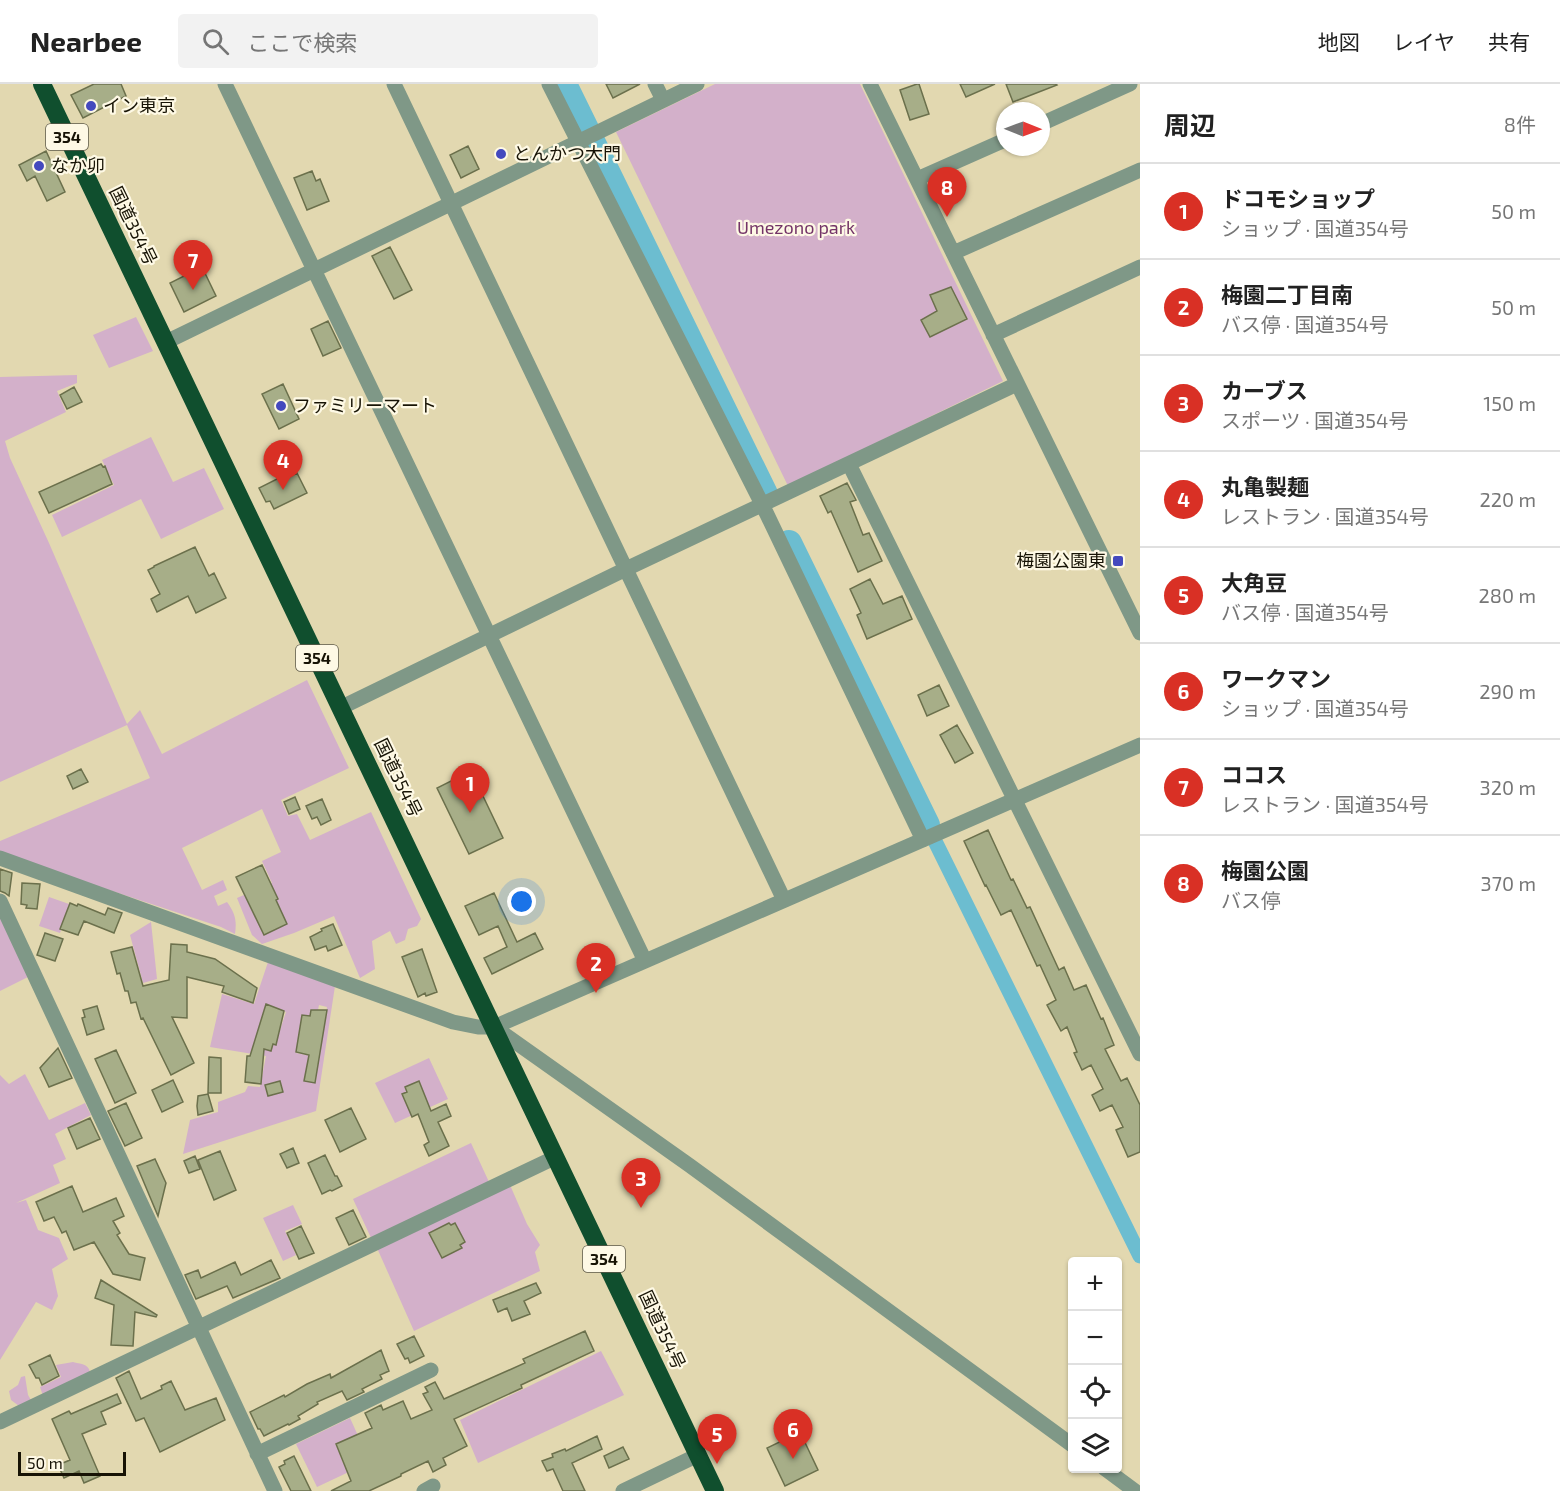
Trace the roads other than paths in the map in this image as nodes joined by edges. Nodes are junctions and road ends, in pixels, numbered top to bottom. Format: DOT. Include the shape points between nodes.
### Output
graph roads {
  1 [pos="42,84"];
  2 [pos="225,84"];
  3 [pos="394,84"];
  4 [pos="549,84"];
  5 [pos="656,84"];
  6 [pos="697,84"];
  7 [pos="870,84"];
  8 [pos="1130,84"];
  9 [pos="663,100"];
  10 [pos="1050,120"];
  11 [pos="579,142"];
  12 [pos="996,144"];
  13 [pos="1140,170"];
  14 [pos="916,179"];
  15 [pos="453,204"];
  16 [pos="953,254"];
  17 [pos="1140,267"];
  18 [pos="314,271"];
  19 [pos="993,335"];
  20 [pos="166,342"];
  21 [pos="1017,384"];
  22 [pos="849,464"];
  23 [pos="762,504"];
  24 [pos="626,569"];
  25 [pos="1140,633"];
  26 [pos="490,637"];
  27 [pos="340,708"];
  28 [pos="1140,745"];
  29 [pos="1014,800"];
  30 [pos="929,837"];
  31 [pos="0,858"];
  32 [pos="784,900"];
  33 [pos="0,902"];
  34 [pos="645,961"];
  35 [pos="494,1027"];
  36 [pos="1140,1054"];
  37 [pos="556,1156"];
  38 [pos="198,1328"];
  39 [pos="431,1371"];
  40 [pos="0,1422"];
  41 [pos="1068,1442"];
  42 [pos="257,1454"];
  43 [pos="698,1455"];
  44 [pos="1111,1473"];
  45 [pos="275,1491"];
  46 [pos="623,1491"];
  47 [pos="715,1491"];
  48 [pos="1135,1491"];
  1 -- 20 [label="highway, 国道354号 / 354"];
  2 -- 18 [label="street"];
  3 -- 15 [label="street"];
  4 -- 11 [label="street"];
  5 -- 9 [label="street"];
  6 -- 9 [label="street"];
  7 -- 14 [label="street"];
  8 -- 10 [label="street"];
  9 -- 11 [label="street"];
  11 -- 15 [label="street"];
  11 -- 23 [label="street"];
  12 -- 14 [label="street"];
  13 -- 16 [label="street"];
  14 -- 16 [label="street"];
  15 -- 18 [label="street"];
  15 -- 24 [label="street"];
  16 -- 19 [label="street"];
  17 -- 19 [label="street"];
  18 -- 20 [label="street"];
  18 -- 26 [label="street"];
  19 -- 21 [label="street"];
  20 -- 27 [label="highway, 国道354号 / 354"];
  21 -- 22 [label="street"];
  21 -- 25 [label="street"];
  22 -- 23 [label="street"];
  22 -- 29 [label="street"];
  23 -- 24 [label="street"];
  23 -- 30 [label="street"];
  24 -- 26 [label="street"];
  24 -- 32 [label="street"];
  26 -- 27 [label="street"];
  26 -- 34 [label="street"];
  27 -- 35 [label="highway, 国道354号 / 354"];
  28 -- 29 [label="street"];
  29 -- 30 [label="street"];
  29 -- 36 [label="street"];
  30 -- 32 [label="street"];
  31 -- 35 [label="street" via="453,1022"];
  32 -- 34 [label="street"];
  33 -- 38 [label="street"];
  34 -- 35 [label="street"];
  35 -- 37 [label="highway, 国道354号 / 354"];
  35 -- 41 [label="street" via="690,1165"];
  37 -- 38 [label="street"];
  37 -- 43 [label="highway, 国道354号 / 354"];
  38 -- 40 [label="street"];
  38 -- 42 [label="street"];
  39 -- 42 [label="street"];
  42 -- 45 [label="street"];
  43 -- 46 [label="street"];
  43 -- 47 [label="highway, 国道354号 / 354"];
  44 -- 48 [label="street"];
}
